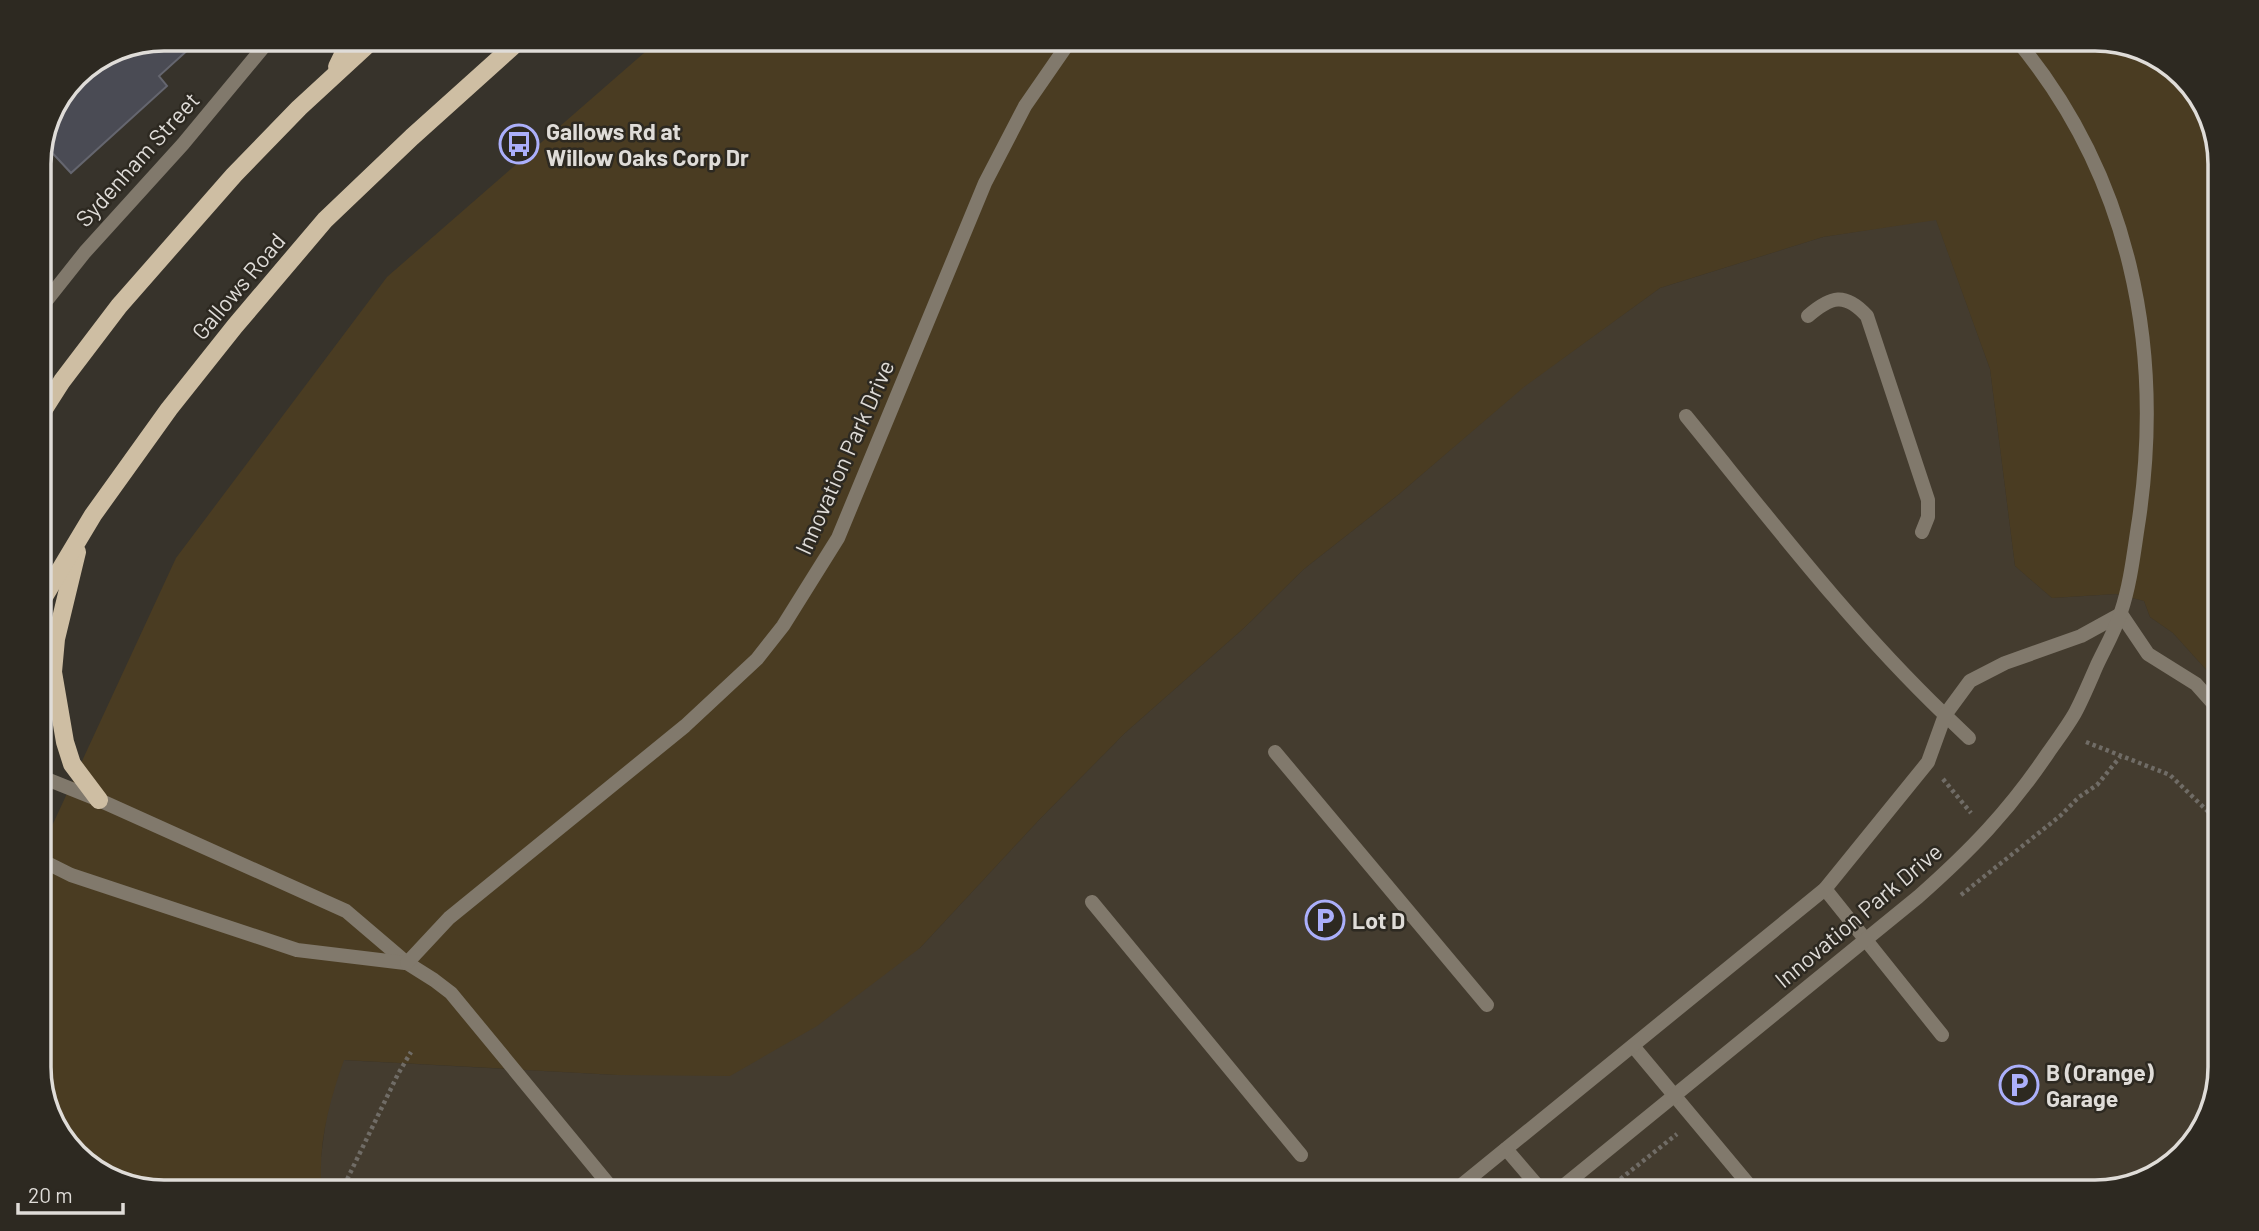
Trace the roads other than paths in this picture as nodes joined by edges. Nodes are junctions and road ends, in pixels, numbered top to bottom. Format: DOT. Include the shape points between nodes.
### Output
graph roads {
  1 [pos="260,51"];
  2 [pos="344,51"];
  3 [pos="361,51"];
  4 [pos="499,51"];
  5 [pos="1063,51"];
  6 [pos="2026,51"];
  7 [pos="330,80"];
  8 [pos="51,295"];
  9 [pos="1808,316"];
  10 [pos="51,398"];
  11 [pos="1686,416"];
  12 [pos="1922,532"];
  13 [pos="80,535"];
  14 [pos="51,585"];
  15 [pos="2121,614"];
  16 [pos="2208,698"];
  17 [pos="1945,715"];
  18 [pos="1969,738"];
  19 [pos="1275,752"];
  20 [pos="51,781"];
  21 [pos="99,800"];
  22 [pos="51,865"];
  23 [pos="1825,889"];
  24 [pos="1092,902"];
  25 [pos="1865,940"];
  26 [pos="407,963"];
  27 [pos="1487,1005"];
  28 [pos="1942,1035"];
  29 [pos="1633,1046"];
  30 [pos="1674,1096"];
  31 [pos="1506,1149"];
  32 [pos="1301,1155"];
  33 [pos="605,1180"];
  34 [pos="1468,1180"];
  35 [pos="1533,1180"];
  36 [pos="1571,1180"];
  37 [pos="1745,1180"];
  1 -- 8 [label="street, Sydenham Street"];
  2 -- 7 [label="main road"];
  3 -- 7 [label="main road"];
  4 -- 13 [label="main road, Gallows Road" via="325,220 169,410"];
  5 -- 26 [label="street, Innovation Park Drive" via="1025,107 985,183 838,538 783,626 757,659 685,726 449,918"];
  6 -- 15 [label="street, Innovation Park Drive" via="2066,107 2095,165 2120,225 2136,288 2147,426 2142,496"];
  7 -- 10 [label="main road" via="259,148 119,306"];
  9 -- 12 [label="street" via="1836,299 1856,304 1867,316 1928,500"];
  11 -- 17 [label="street" via="1836,601"];
  13 -- 14 [label="main road, Gallows Road"];
  13 -- 21 [label="main road" via="53,672 72,764"];
  15 -- 16 [label="street" via="2148,653 2196,684"];
  15 -- 17 [label="street, Innovation Park Drive" via="2081,636 2005,663 1970,681"];
  15 -- 25 [label="street, Innovation Park Drive" via="2075,714 2030,780 1988,832"];
  17 -- 18 [label="street"];
  17 -- 23 [label="street, Innovation Park Drive" via="1928,762"];
  19 -- 27 [label="street"];
  20 -- 21 [label="street"];
  21 -- 26 [label="street" via="346,911"];
  22 -- 26 [label="street" via="297,950"];
  23 -- 25 [label="street"];
  23 -- 29 [label="street, Innovation Park Drive"];
  24 -- 32 [label="street"];
  25 -- 28 [label="street"];
  25 -- 30 [label="street, Innovation Park Drive"];
  26 -- 33 [label="street" via="451,993"];
  29 -- 30 [label="street"];
  29 -- 31 [label="street, Innovation Park Drive"];
  30 -- 36 [label="street, Innovation Park Drive"];
  30 -- 37 [label="street"];
  31 -- 34 [label="street, Innovation Park Drive"];
  31 -- 35 [label="street"];
}
